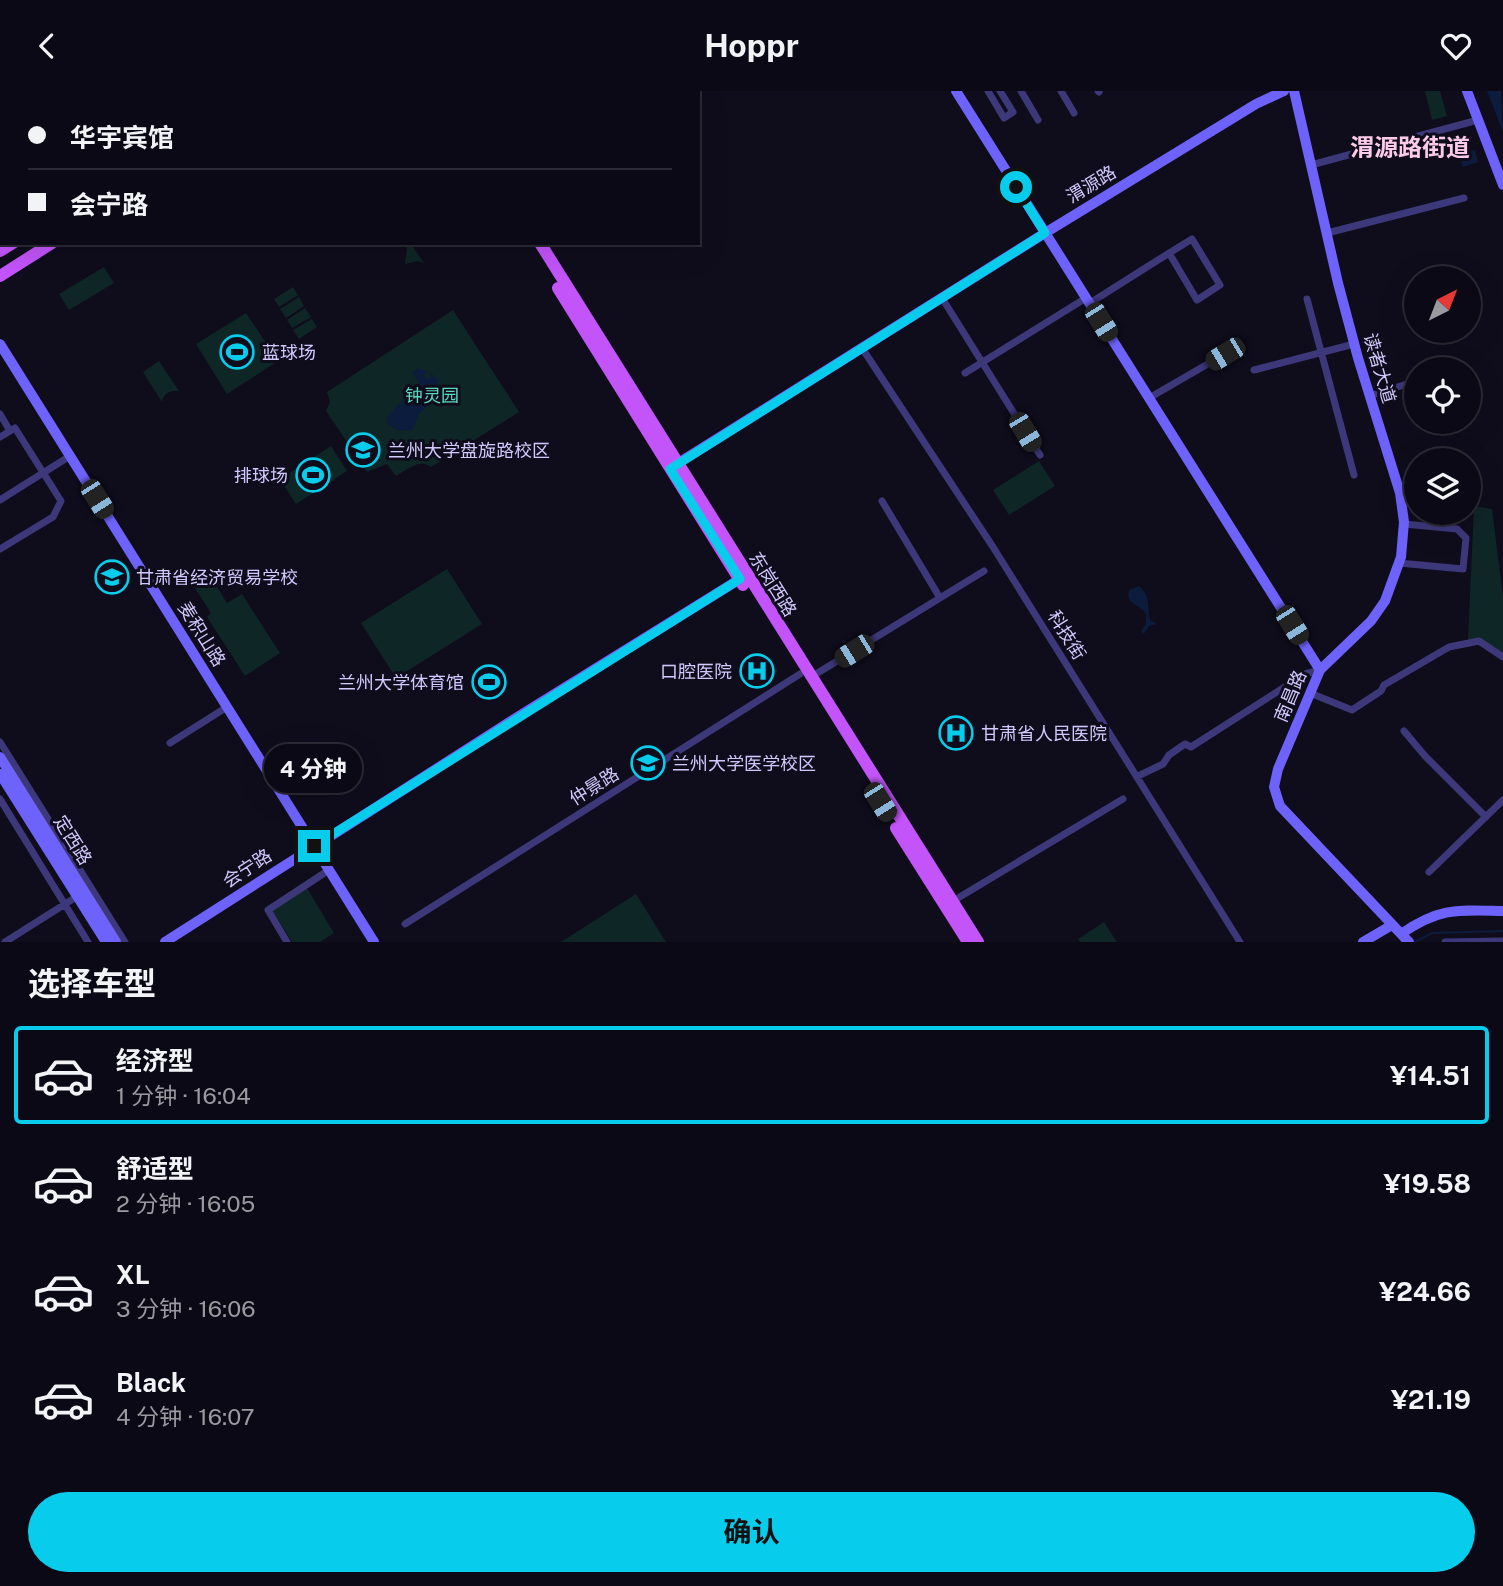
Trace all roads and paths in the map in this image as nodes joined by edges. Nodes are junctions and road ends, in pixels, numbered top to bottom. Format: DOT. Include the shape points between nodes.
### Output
graph roads {
  1 [pos="988,91"];
  2 [pos="1000,91"];
  3 [pos="1021,91"];
  4 [pos="1061,91"];
  5 [pos="1284,91"];
  6 [pos="1294,91"];
  7 [pos="1467,91"];
  8 [pos="959,92"];
  9 [pos="1074,113"];
  10 [pos="1038,120"];
  11 [pos="1478,120"];
  12 [pos="1311,165"];
  13 [pos="1503,185"];
  14 [pos="1464,198"];
  15 [pos="1045,233"];
  16 [pos="1327,233"];
  17 [pos="49,245"];
  18 [pos="532,245"];
  19 [pos="541,245"];
  20 [pos="1169,253"];
  21 [pos="0,276"];
  22 [pos="942,297"];
  23 [pos="1307,299"];
  24 [pos="1088,300"];
  25 [pos="0,344"];
  26 [pos="1354,344"];
  27 [pos="862,348"];
  28 [pos="1321,353"];
  29 [pos="1225,354"];
  30 [pos="983,362"];
  31 [pos="1254,370"];
  32 [pos="965,373"];
  33 [pos="1404,385"];
  34 [pos="1369,395"];
  35 [pos="1149,398"];
  36 [pos="0,414"];
  37 [pos="10,431"];
  38 [pos="0,437"];
  39 [pos="1040,455"];
  40 [pos="70,456"];
  41 [pos="674,466"];
  42 [pos="44,473"];
  43 [pos="1354,475"];
  44 [pos="0,500"];
  45 [pos="882,501"];
  46 [pos="1404,524"];
  47 [pos="1415,525"];
  48 [pos="0,549"];
  49 [pos="1399,563"];
  50 [pos="984,571"];
  51 [pos="740,579"];
  52 [pos="940,598"];
  53 [pos="1503,657"];
  54 [pos="1320,670"];
  55 [pos="806,676"];
  56 [pos="1310,692"];
  57 [pos="227,707"];
  58 [pos="1404,731"];
  59 [pos="0,742"];
  60 [pos="170,743"];
  61 [pos="0,757"];
  62 [pos="0,773"];
  63 [pos="1138,776"];
  64 [pos="4,788"];
  65 [pos="0,799"];
  66 [pos="1123,799"];
  67 [pos="1503,800"];
  68 [pos="1486,817"];
  69 [pos="314,846"];
  70 [pos="329,870"];
  71 [pos="1429,872"];
  72 [pos="80,894"];
  73 [pos="953,901"];
  74 [pos="65,904"];
  75 [pos="1503,911"];
  76 [pos="405,924"];
  77 [pos="1392,925"];
  78 [pos="1405,938"];
  79 [pos="1503,941"];
  80 [pos="5,942"];
  81 [pos="88,942"];
  82 [pos="106,942"];
  83 [pos="116,942"];
  84 [pos="125,942"];
  85 [pos="165,942"];
  86 [pos="287,942"];
  87 [pos="374,942"];
  88 [pos="968,942"];
  89 [pos="978,942"];
  90 [pos="1240,942"];
  91 [pos="1363,942"];
  92 [pos="1445,942"];
  1 -- 2 [label="street" via="1004,118 1013,112"];
  3 -- 10 [label="street"];
  4 -- 9 [label="street"];
  5 -- 15 [label="street, 渭源路"];
  6 -- 12 [label="street, 读者大道"];
  7 -- 11 [label="street"];
  8 -- 15 [label="street, 南昌路"];
  11 -- 12 [label="street"];
  11 -- 13 [label="street"];
  12 -- 16 [label="street, 读者大道"];
  14 -- 16 [label="street"];
  15 -- 22 [label="street, 渭源路"];
  15 -- 24 [label="street, 南昌路"];
  16 -- 26 [label="street, 读者大道"];
  17 -- 21 [label="main road"];
  18 -- 41 [label="main road, 东岗西路"];
  19 -- 41 [label="main road, 东岗西路"];
  20 -- 20 [label="street" via="1192,239 1220,285 1197,300"];
  20 -- 24 [label="street"];
  22 -- 27 [label="street, 渭源路"];
  22 -- 30 [label="street"];
  23 -- 28 [label="street"];
  24 -- 30 [label="street"];
  24 -- 35 [label="street, 南昌路"];
  25 -- 40 [label="street, 麦积山路"];
  26 -- 28 [label="street"];
  26 -- 34 [label="street, 读者大道"];
  27 -- 41 [label="street, 渭源路"];
  27 -- 63 [label="street, 科技街"];
  28 -- 31 [label="street"];
  28 -- 43 [label="street"];
  29 -- 35 [label="street"];
  30 -- 32 [label="street"];
  30 -- 39 [label="street"];
  33 -- 34 [label="street"];
  34 -- 46 [label="street, 读者大道" via="1400,493"];
  35 -- 54 [label="street, 南昌路"];
  36 -- 37 [label="street"];
  37 -- 38 [label="street"];
  37 -- 42 [label="street" via="15,428"];
  40 -- 42 [label="street"];
  40 -- 57 [label="street, 麦积山路"];
  41 -- 51 [label="main road, 东岗西路"];
  41 -- 55 [label="main road, 东岗西路"];
  42 -- 44 [label="street"];
  42 -- 48 [label="street" via="61,501 58,510"];
  45 -- 52 [label="street"];
  46 -- 49 [label="street, 读者大道"];
  47 -- 49 [label="street" via="1457,529 1466,538 1463,569"];
  49 -- 54 [label="street, 读者大道" via="1379,610"];
  50 -- 52 [label="street, 仲景路"];
  51 -- 55 [label="main road, 东岗西路"];
  51 -- 69 [label="street, 会宁路"];
  52 -- 55 [label="street, 仲景路"];
  53 -- 56 [label="street" via="1479,641 1449,647 1384,685 1352,710"];
  54 -- 56 [label="street, 南昌路"];
  54 -- 63 [label="street" via="1306,674 1191,747 1185,744 1163,764"];
  55 -- 73 [label="main road, 东岗西路"];
  55 -- 76 [label="street, 仲景路"];
  55 -- 88 [label="main road, 东岗西路"];
  56 -- 77 [label="street, 南昌路" via="1278,769 1274,787 1280,806"];
  57 -- 60 [label="street"];
  57 -- 69 [label="street, 麦积山路"];
  58 -- 68 [label="street"];
  59 -- 84 [label="street"];
  61 -- 72 [label="street, 定西路"];
  62 -- 64 [label="street, 定西路"];
  63 -- 90 [label="street, 科技街"];
  64 -- 72 [label="street, 定西路"];
  65 -- 74 [label="street"];
  66 -- 73 [label="street"];
  67 -- 68 [label="street"];
  68 -- 71 [label="street"];
  69 -- 70 [label="street, 麦积山路"];
  69 -- 85 [label="street, 会宁路"];
  70 -- 86 [label="street" via="268,910"];
  70 -- 87 [label="street, 麦积山路"];
  72 -- 74 [label="street"];
  72 -- 82 [label="street, 定西路"];
  72 -- 83 [label="street, 定西路"];
  73 -- 89 [label="main road, 东岗西路"];
  74 -- 80 [label="street"];
  74 -- 81 [label="street"];
  75 -- 78 [label="street" via="1434,914"];
  77 -- 78 [label="street, 南昌路"];
  77 -- 91 [label="street"];
  79 -- 92 [label="street"];
}
